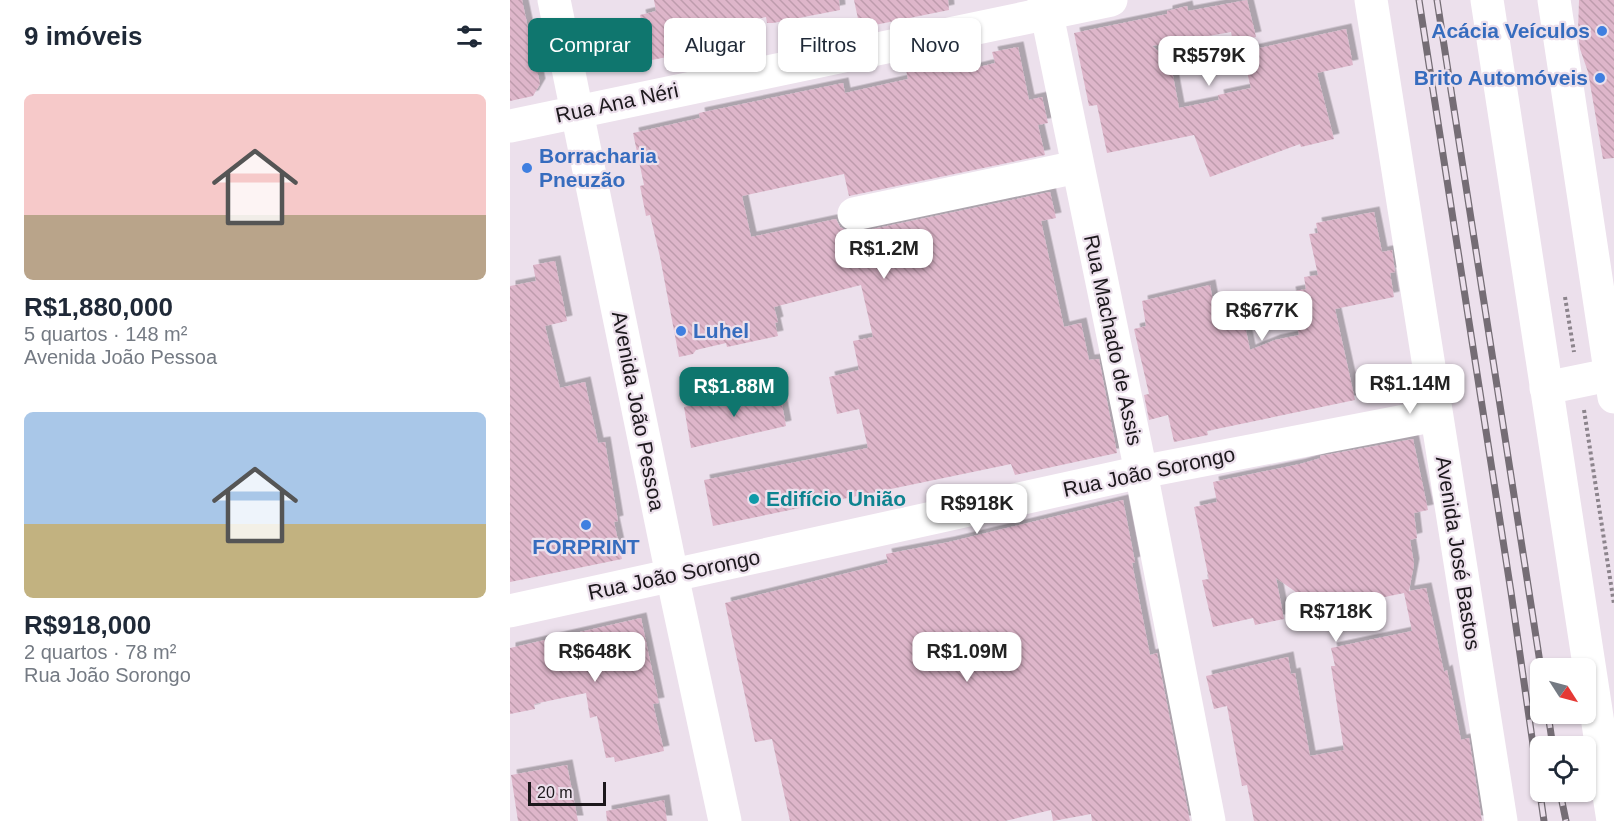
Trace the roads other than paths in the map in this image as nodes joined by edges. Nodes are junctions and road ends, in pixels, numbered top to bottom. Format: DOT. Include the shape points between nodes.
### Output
graph roads {
  1 [pos="555,0"];
  2 [pos="1111,0"];
  3 [pos="1371,0"];
  4 [pos="1487,0"];
  5 [pos="1554,0"];
  6 [pos="1045,6"];
  7 [pos="578,111"];
  8 [pos="510,126"];
  9 [pos="1077,167"];
  10 [pos="854,214"];
  11 [pos="1613,382"];
  12 [pos="1546,388"];
  13 [pos="1436,415"];
  14 [pos="1141,472"];
  15 [pos="672,575"];
  16 [pos="510,611"];
  17 [pos="725,821"];
  18 [pos="1209,821"];
  19 [pos="1501,821"];
  20 [pos="1613,821"];
  1 -- 7 [label="street, Avenida João Pessoa"];
  2 -- 6 [label="street, Rua Ana Néri"];
  3 -- 13 [label="street, Avenida José Bastos"];
  4 -- 12 [label="street"];
  5 -- 11 [label="street"];
  6 -- 7 [label="street, Rua Ana Néri"];
  6 -- 9 [label="street, Rua Machado de Assis"];
  7 -- 8 [label="street, Rua Ana Néri"];
  7 -- 15 [label="street, Avenida João Pessoa"];
  9 -- 10 [label="street"];
  9 -- 14 [label="street, Rua Machado de Assis"];
  11 -- 12 [label="street"];
  12 -- 20 [label="street"];
  13 -- 14 [label="street, Rua João Sorongo"];
  13 -- 19 [label="street, Avenida José Bastos"];
  14 -- 15 [label="street, Rua João Sorongo"];
  14 -- 18 [label="street, Rua Machado de Assis"];
  15 -- 16 [label="street, Rua João Sorongo"];
  15 -- 17 [label="street, Avenida João Pessoa"];
}
